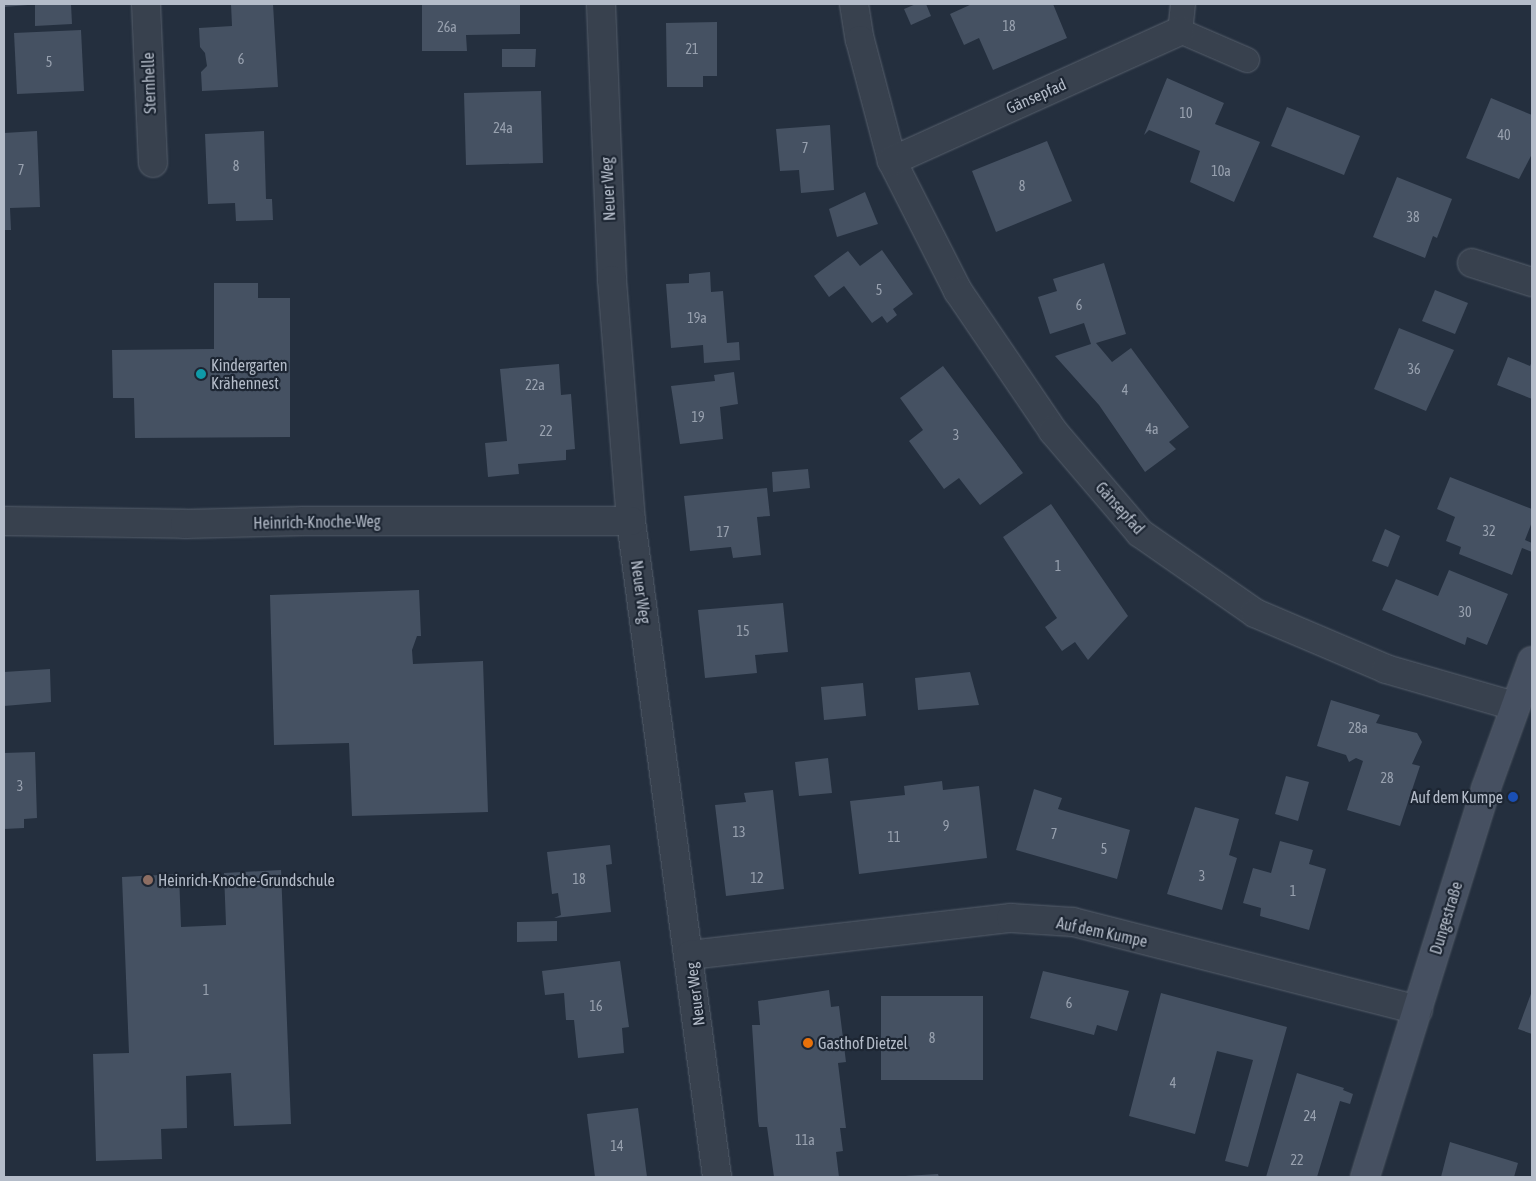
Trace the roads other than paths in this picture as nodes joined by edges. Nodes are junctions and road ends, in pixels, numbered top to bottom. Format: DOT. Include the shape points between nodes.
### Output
graph roads {
  1 [pos="146,4"];
  2 [pos="601,4"];
  3 [pos="854,4"];
  4 [pos="1183,4"];
  5 [pos="1180,31"];
  6 [pos="1247,60"];
  7 [pos="892,161"];
  8 [pos="152,163"];
  9 [pos="1472,263"];
  10 [pos="1532,282"];
  11 [pos="631,521"];
  12 [pos="4,522"];
  13 [pos="1532,661"];
  14 [pos="1514,706"];
  15 [pos="690,955"];
  16 [pos="1418,1010"];
  17 [pos="717,1177"];
  18 [pos="1365,1177"];
  1 -- 8 [label="street, Sternhelle"];
  2 -- 11 [label="street, Neuer Weg" via="612,280"];
  3 -- 7 [label="street, Gänsepfad" via="860,40"];
  4 -- 5 [label="lane"];
  5 -- 6 [label="lane"];
  5 -- 7 [label="street, Gänsepfad"];
  7 -- 14 [label="street, Gänsepfad" via="958,291 1053,431 1140,533 1255,613 1386,669"];
  9 -- 10 [label="street"];
  11 -- 12 [label="street, Heinrich-Knoche-Weg"];
  11 -- 15 [label="street, Neuer Weg"];
  13 -- 14 [label="street, Dungestraße"];
  14 -- 16 [label="street, Dungestraße"];
  15 -- 16 [label="street, Auf dem Kumpe" via="1020,918 1073,922"];
  15 -- 17 [label="street, Neuer Weg"];
  16 -- 18 [label="street, Dungestraße"];
}
